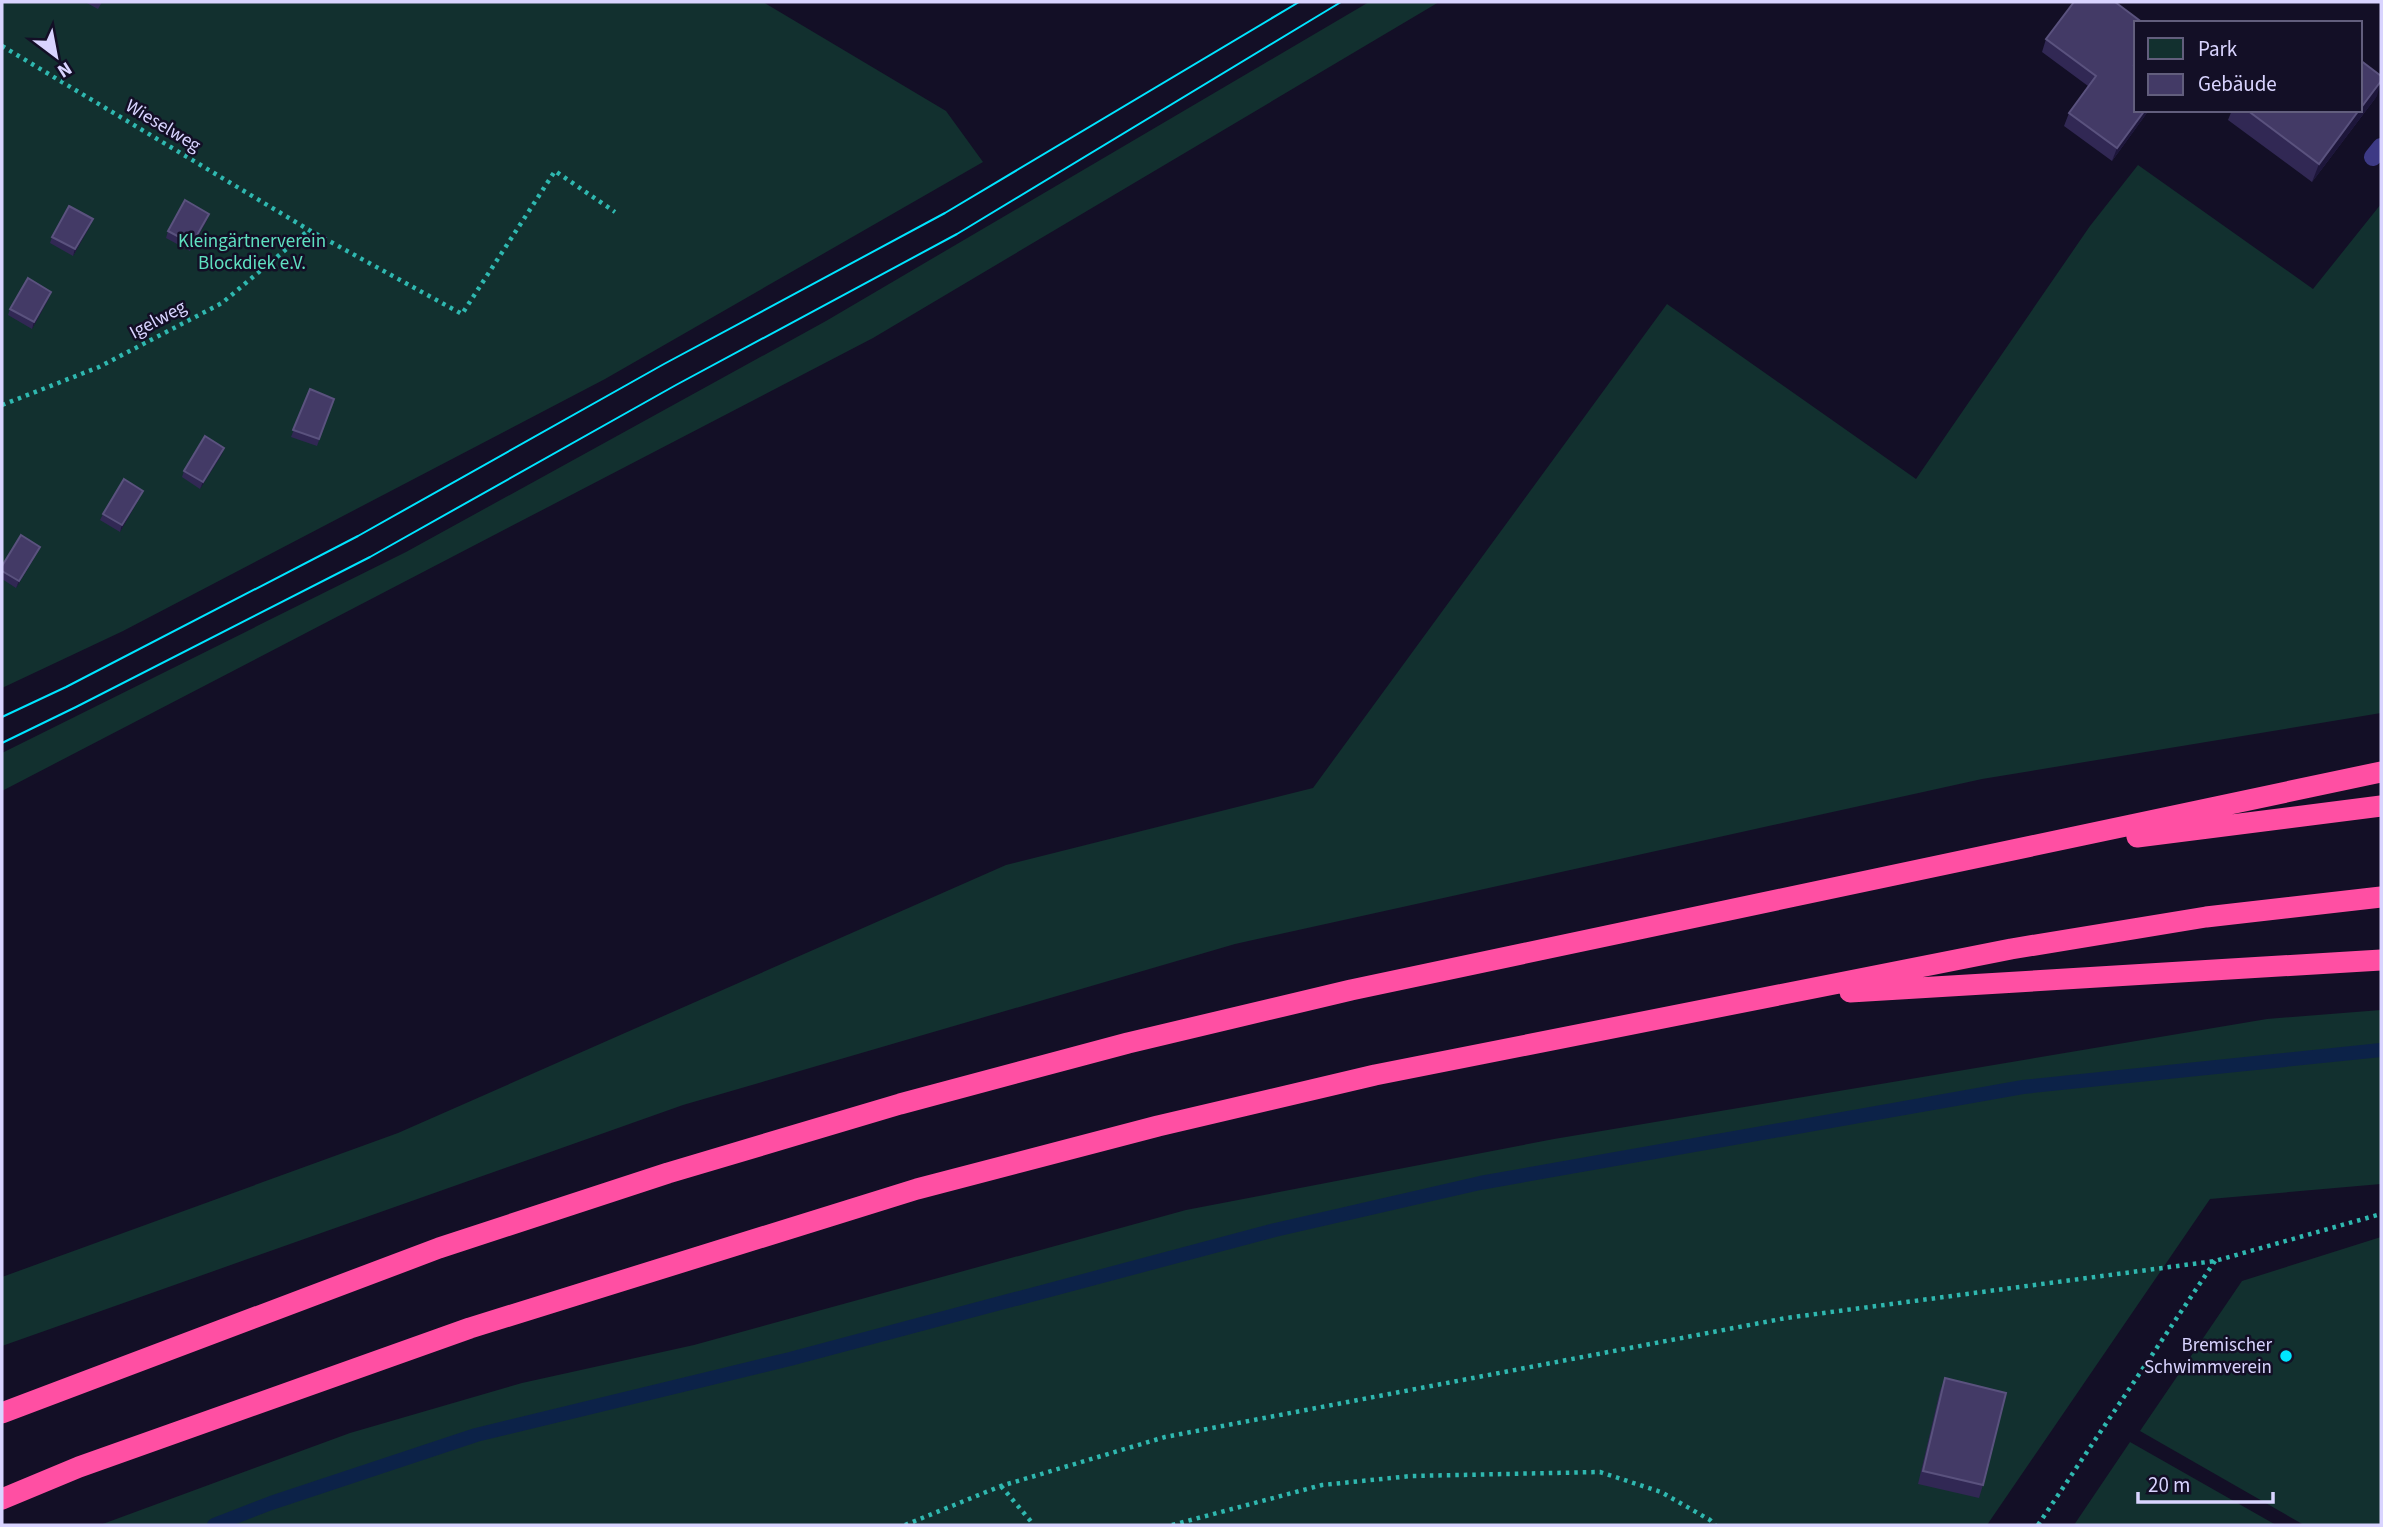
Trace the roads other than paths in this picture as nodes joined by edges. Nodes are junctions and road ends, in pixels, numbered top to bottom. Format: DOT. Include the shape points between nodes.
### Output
graph roads {
  1 [pos="2381,772"];
  2 [pos="2381,806"];
  3 [pos="1997,854"];
  4 [pos="2381,897"];
  5 [pos="2381,960"];
  6 [pos="1764,997"];
  7 [pos="2,1413"];
  8 [pos="2,1499"];
  1 -- 3 [label="highway"];
  2 -- 3 [label="highway"];
  3 -- 7 [label="highway" via="1351,990 900,1104 439,1248"];
  4 -- 6 [label="highway" via="2180,921"];
  5 -- 6 [label="highway"];
  6 -- 8 [label="highway" via="1375,1075 917,1189 470,1328 79,1467"];
}
